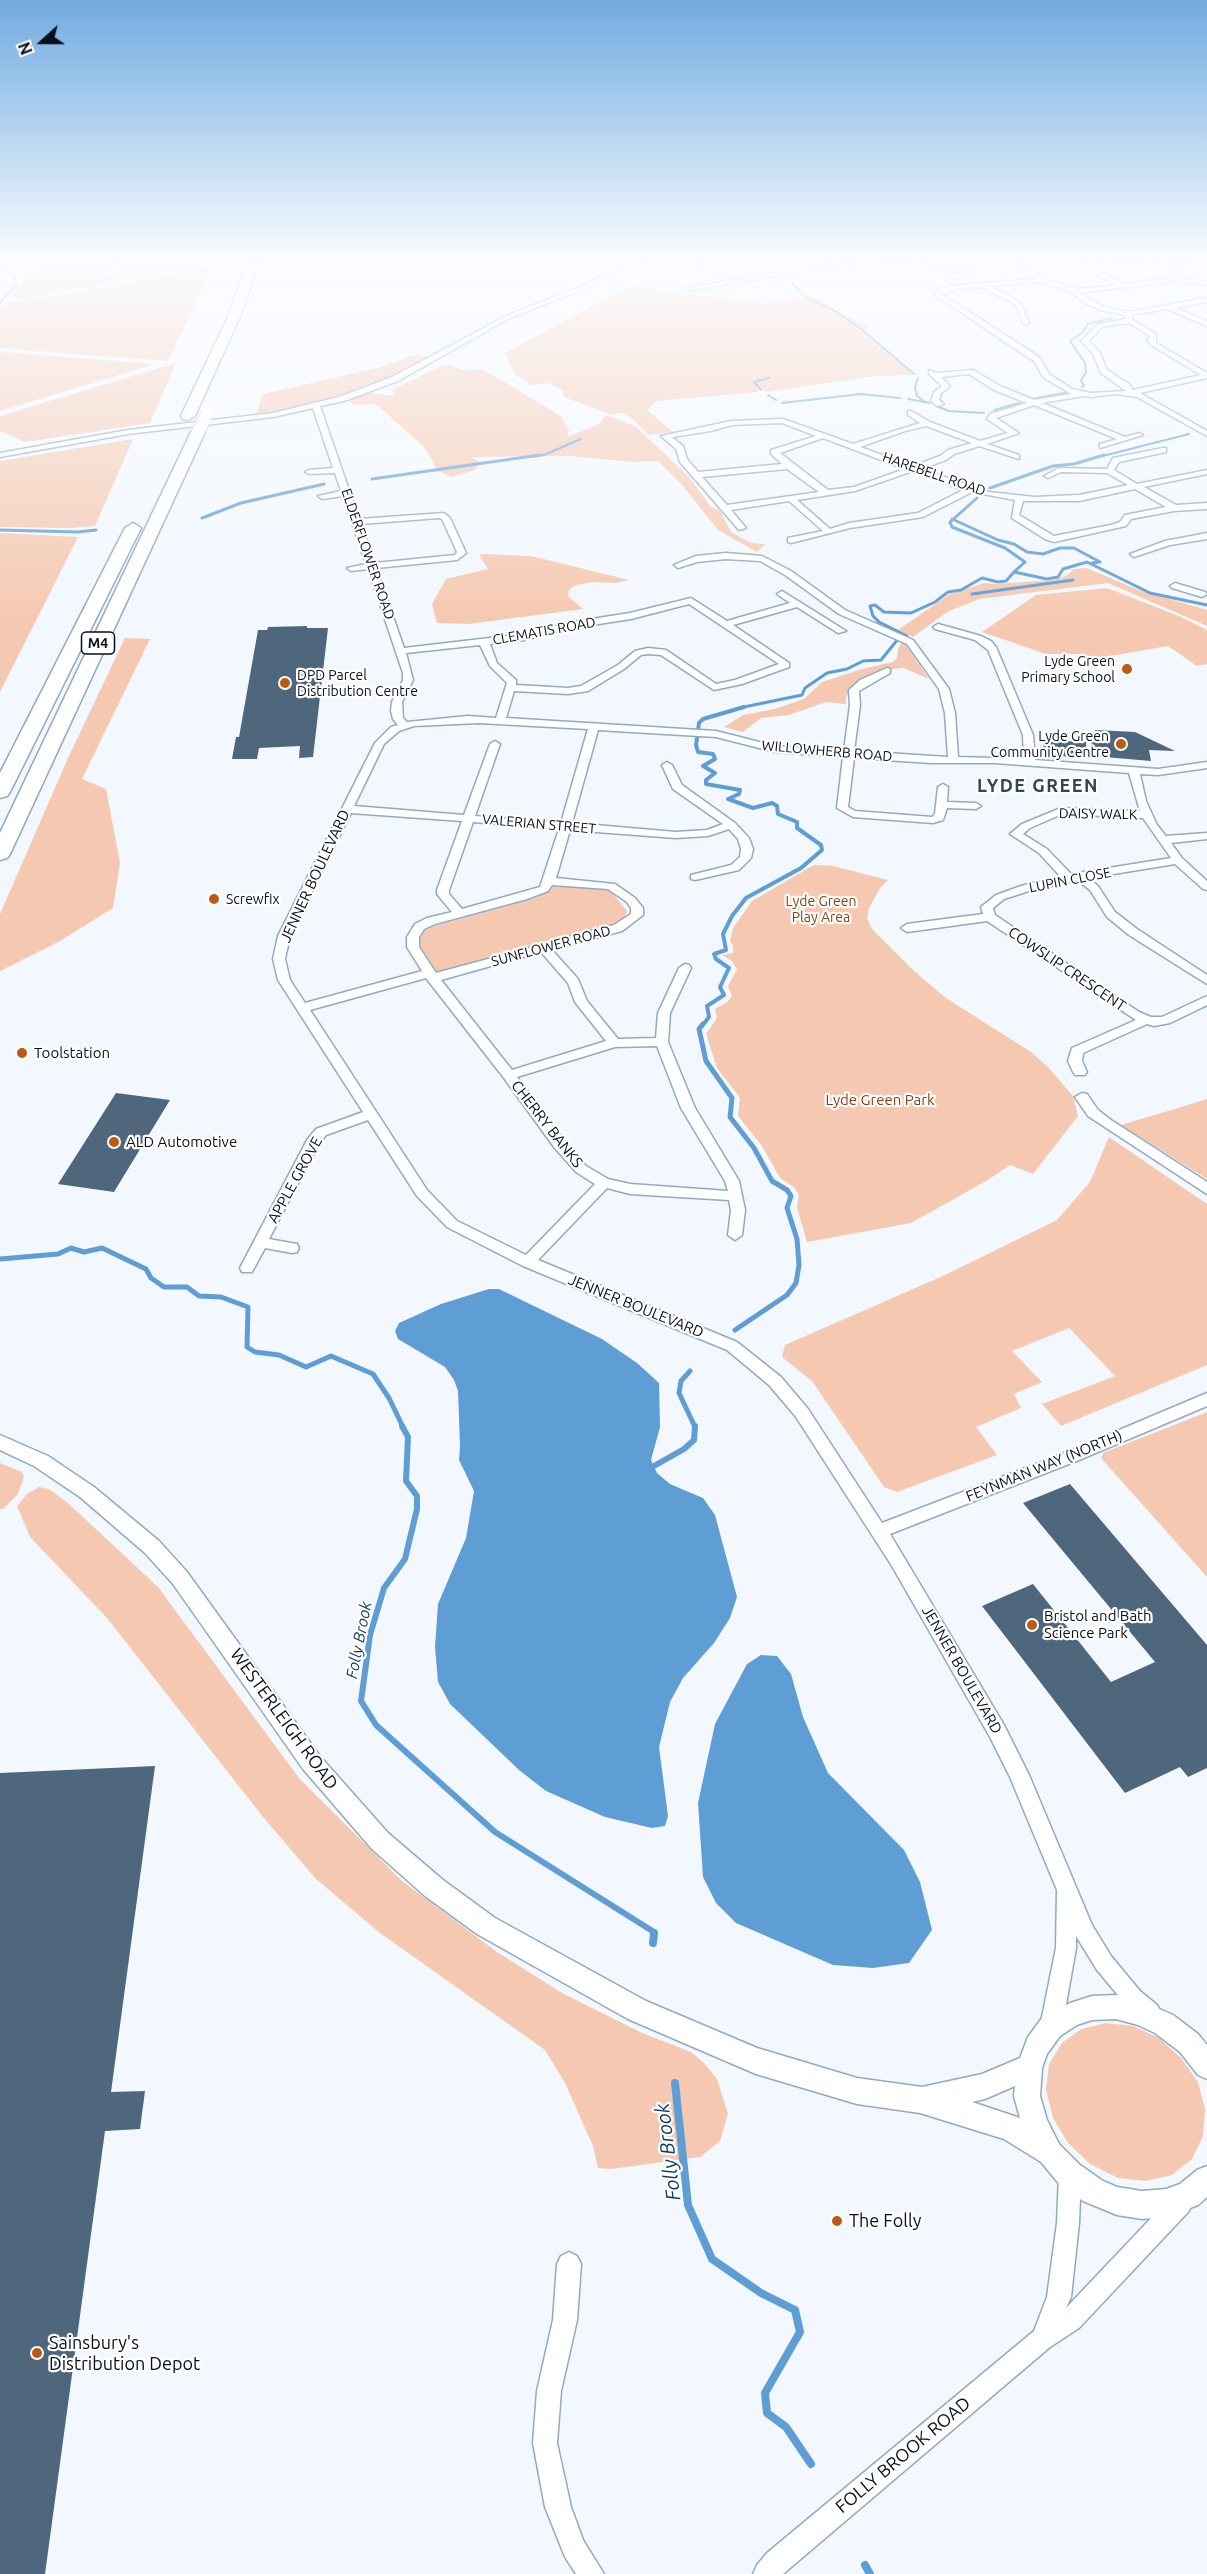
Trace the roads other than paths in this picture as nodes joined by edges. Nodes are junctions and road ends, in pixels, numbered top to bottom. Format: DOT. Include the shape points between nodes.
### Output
graph roads {
  1 [pos="206,377"];
  2 [pos="398,377"];
  3 [pos="937,377"];
  4 [pos="978,377"];
  5 [pos="1048,377"];
  6 [pos="1113,377"];
  7 [pos="1199,377"];
  8 [pos="1192,378"];
  9 [pos="1207,386"];
  10 [pos="1131,393"];
  11 [pos="1081,394"];
  12 [pos="1034,403"];
  13 [pos="940,404"];
  14 [pos="316,406"];
  15 [pos="210,409"];
  16 [pos="911,413"];
  17 [pos="927,424"];
  18 [pos="1207,434"];
  19 [pos="825,435"];
  20 [pos="1139,435"];
  21 [pos="1124,439"];
  22 [pos="980,443"];
  23 [pos="854,446"];
  24 [pos="1103,446"];
  25 [pos="1163,450"];
  26 [pos="0,455"];
  27 [pos="1016,458"];
  28 [pos="789,466"];
  29 [pos="913,468"];
  30 [pos="162,470"];
  31 [pos="338,470"];
  32 [pos="1109,471"];
  33 [pos="309,472"];
  34 [pos="1207,472"];
  35 [pos="696,475"];
  36 [pos="1048,476"];
  37 [pos="1138,486"];
  38 [pos="971,489"];
  39 [pos="347,493"];
  40 [pos="828,495"];
  41 [pos="322,496"];
  42 [pos="1020,498"];
  43 [pos="792,500"];
  44 [pos="1207,506"];
  45 [pos="726,508"];
  46 [pos="1174,508"];
  47 [pos="142,509"];
  48 [pos="357,522"];
  49 [pos="742,528"];
  50 [pos="829,532"];
  51 [pos="1207,536"];
  52 [pos="791,540"];
  53 [pos="1134,554"];
  54 [pos="678,564"];
  55 [pos="371,565"];
  56 [pos="351,568"];
  57 [pos="1207,585"];
  58 [pos="1175,586"];
  59 [pos="782,594"];
  60 [pos="798,604"];
  61 [pos="726,624"];
  62 [pos="938,627"];
  63 [pos="841,631"];
  64 [pos="484,642"];
  65 [pos="401,651"];
  66 [pos="887,671"];
  67 [pos="512,688"];
  68 [pos="397,702"];
  69 [pos="416,719"];
  70 [pos="478,720"];
  71 [pos="401,722"];
  72 [pos="500,722"];
  73 [pos="594,728"];
  74 [pos="495,744"];
  75 [pos="848,754"];
  76 [pos="371,757"];
  77 [pos="953,760"];
  78 [pos="1030,762"];
  79 [pos="667,765"];
  80 [pos="1207,765"];
  81 [pos="1134,770"];
  82 [pos="943,787"];
  83 [pos="0,792"];
  84 [pos="943,805"];
  85 [pos="976,807"];
  86 [pos="346,809"];
  87 [pos="1146,814"];
  88 [pos="468,818"];
  89 [pos="731,825"];
  90 [pos="566,826"];
  91 [pos="1207,836"];
  92 [pos="1162,840"];
  93 [pos="0,854"];
  94 [pos="1178,860"];
  95 [pos="695,877"];
  96 [pos="1075,878"];
  97 [pos="549,881"];
  98 [pos="1207,887"];
  99 [pos="459,914"];
  100 [pos="989,916"];
  101 [pos="907,928"];
  102 [pos="544,948"];
  103 [pos="685,968"];
  104 [pos="431,976"];
  105 [pos="1206,979"];
  106 [pos="1207,1000"];
  107 [pos="302,1008"];
  108 [pos="1146,1020"];
  109 [pos="662,1042"];
  110 [pos="614,1043"];
  111 [pos="1080,1072"];
  112 [pos="509,1075"];
  113 [pos="1082,1097"];
  114 [pos="371,1114"];
  115 [pos="604,1183"];
  116 [pos="1207,1189"];
  117 [pos="736,1196"];
  118 [pos="735,1235"];
  119 [pos="260,1242"];
  120 [pos="292,1248"];
  121 [pos="528,1262"];
  122 [pos="247,1268"];
  123 [pos="1207,1399"];
  124 [pos="0,1442"];
  125 [pos="879,1532"];
  126 [pos="1065,1886"];
  127 [pos="1164,2024"];
  128 [pos="1052,2027"];
  129 [pos="1198,2045"];
  130 [pos="1207,2066"];
  131 [pos="1029,2068"];
  132 [pos="920,2100"];
  133 [pos="1050,2153"];
  134 [pos="1070,2175"];
  135 [pos="1197,2187"];
  136 [pos="569,2264"];
  137 [pos="1042,2339"];
  138 [pos="591,2574"];
  139 [pos="766,2574"];
  1 -- 30 [label="highway"];
  2 -- 14 [label="street"];
  3 -- 13 [label="street" via="946,386 938,392 935,401"];
  4 -- 12 [label="street"];
  5 -- 11 [label="street"];
  6 -- 10 [label="street"];
  7 -- 8 [label="street"];
  8 -- 9 [label="street"];
  8 -- 10 [label="street"];
  10 -- 11 [label="street"];
  10 -- 18 [label="street"];
  11 -- 12 [label="street"];
  12 -- 21 [label="street"];
  12 -- 22 [label="street" via="993,416 993,421 1016,433"];
  14 -- 26 [label="street" via="72,440"];
  14 -- 31 [label="street, ELDERFLOWER ROAD"];
  15 -- 93 [label="highway, M4, bridge"];
  16 -- 17 [label="street"];
  17 -- 22 [label="street"];
  17 -- 23 [label="street"];
  19 -- 23 [label="street, HAREBELL ROAD"];
  19 -- 28 [label="street" via="774,452"];
  19 -- 35 [label="street, HAREBELL ROAD" via="776,421 731,423 665,436 680,448 683,460"];
  20 -- 21 [label="street"];
  21 -- 24 [label="street"];
  22 -- 27 [label="street"];
  22 -- 29 [label="street"];
  23 -- 29 [label="street, HAREBELL ROAD"];
  25 -- 32 [label="street" via="1116,460"];
  28 -- 35 [label="street"];
  28 -- 40 [label="street"];
  29 -- 38 [label="street, HAREBELL ROAD"];
  29 -- 40 [label="street"];
  31 -- 33 [label="street"];
  31 -- 39 [label="street, ELDERFLOWER ROAD"];
  32 -- 36 [label="street" via="1059,470"];
  32 -- 37 [label="street"];
  34 -- 37 [label="street, HAREBELL ROAD"];
  35 -- 45 [label="street"];
  37 -- 42 [label="street, HAREBELL ROAD" via="1079,498"];
  37 -- 46 [label="street"];
  38 -- 42 [label="street, HAREBELL ROAD"];
  38 -- 50 [label="street" via="920,515"];
  39 -- 41 [label="street"];
  39 -- 48 [label="street, ELDERFLOWER ROAD"];
  40 -- 43 [label="street"];
  42 -- 46 [label="street" via="1015,516 1054,539"];
  43 -- 45 [label="street"];
  43 -- 50 [label="street"];
  44 -- 46 [label="street"];
  45 -- 49 [label="street"];
  47 -- 83 [label="highway, M4"];
  48 -- 55 [label="street, ELDERFLOWER ROAD"];
  48 -- 55 [label="street" via="441,515 462,553 457,557"];
  50 -- 52 [label="street"];
  51 -- 53 [label="street"];
  54 -- 77 [label="street" via="726,556 762,560 788,573 842,612 914,645 944,689"];
  55 -- 56 [label="street"];
  55 -- 65 [label="street, ELDERFLOWER ROAD"];
  57 -- 58 [label="street" via="1198,593"];
  59 -- 60 [label="street"];
  60 -- 61 [label="street"];
  60 -- 63 [label="street"];
  61 -- 64 [label="street, CLEMATIS ROAD" via="695,602 685,601 631,616"];
  61 -- 67 [label="street" via="786,665 717,687 663,652 648,651 638,653 584,689"];
  62 -- 78 [label="street" via="978,638 993,649 1028,735"];
  64 -- 65 [label="street, CLEMATIS ROAD"];
  64 -- 67 [label="street" via="493,664 510,679"];
  65 -- 68 [label="street, ELDERFLOWER ROAD" via="408,680"];
  66 -- 75 [label="street" via="854,690"];
  67 -- 72 [label="street"];
  68 -- 69 [label="street"];
  68 -- 71 [label="street, ELDERFLOWER ROAD"];
  69 -- 70 [label="street, JENNER BOULEVARD"];
  69 -- 71 [label="street, JENNER BOULEVARD"];
  70 -- 72 [label="street, WILLOWHERB ROAD"];
  71 -- 76 [label="street, JENNER BOULEVARD"];
  71 -- 76 [label="street, JENNER BOULEVARD" via="379,728"];
  72 -- 73 [label="street, WILLOWHERB ROAD"];
  73 -- 75 [label="street, WILLOWHERB ROAD" via="716,734 761,747"];
  73 -- 90 [label="street"];
  74 -- 88 [label="street"];
  75 -- 77 [label="street, WILLOWHERB ROAD"];
  75 -- 84 [label="street" via="842,804 846,811 933,820 939,818"];
  76 -- 86 [label="street, JENNER BOULEVARD"];
  77 -- 78 [label="street, WILLOWHERB ROAD"];
  78 -- 81 [label="street, WILLOWHERB ROAD"];
  79 -- 89 [label="street" via="677,787"];
  80 -- 81 [label="street, WILLOWHERB ROAD" via="1158,772"];
  81 -- 87 [label="street"];
  82 -- 84 [label="street"];
  84 -- 85 [label="street"];
  86 -- 88 [label="street, VALERIAN STREET"];
  86 -- 107 [label="street, JENNER BOULEVARD" via="285,936 279,959 284,980"];
  87 -- 92 [label="street"];
  87 -- 96 [label="street, DAISY WALK" via="1061,811 1016,834"];
  88 -- 90 [label="street, VALERIAN STREET"];
  88 -- 99 [label="street" via="443,890"];
  89 -- 90 [label="street, VALERIAN STREET" via="692,835"];
  89 -- 95 [label="street" via="743,838 746,858 735,868"];
  90 -- 97 [label="street"];
  91 -- 92 [label="street"];
  92 -- 94 [label="street"];
  94 -- 96 [label="street, LUPIN CLOSE"];
  94 -- 98 [label="street"];
  96 -- 100 [label="street, LUPIN CLOSE" via="1000,897 987,907"];
  96 -- 105 [label="street" via="1094,888 1111,914 1133,932"];
  97 -- 99 [label="street, CHERRY BANKS" via="536,893"];
  97 -- 102 [label="street, SUNFLOWER ROAD" via="612,886 631,900 637,915 618,928"];
  99 -- 104 [label="street, CHERRY BANKS" via="430,921 419,927 414,937 413,947"];
  100 -- 101 [label="street"];
  100 -- 108 [label="street, COWSLIP CRESCENT"];
  102 -- 104 [label="street, SUNFLOWER ROAD"];
  102 -- 110 [label="street" via="574,982 582,1002"];
  103 -- 109 [label="street" via="664,1013"];
  104 -- 107 [label="street"];
  104 -- 112 [label="street, CHERRY BANKS"];
  106 -- 108 [label="street, COWSLIP CRESCENT" via="1164,1020"];
  107 -- 114 [label="street, JENNER BOULEVARD"];
  108 -- 111 [label="street, COWSLIP CRESCENT" via="1077,1051 1075,1061"];
  109 -- 110 [label="street"];
  109 -- 117 [label="street" via="688,1108 732,1181"];
  110 -- 112 [label="street"];
  112 -- 115 [label="street, CHERRY BANKS" via="573,1161"];
  113 -- 116 [label="street" via="1106,1123"];
  114 -- 119 [label="street, APPLE GROVE" via="321,1132"];
  114 -- 121 [label="street, JENNER BOULEVARD" via="437,1211 467,1233"];
  115 -- 117 [label="street" via="630,1189"];
  115 -- 121 [label="street"];
  117 -- 118 [label="street"];
  119 -- 120 [label="street, APPLE GROVE"];
  119 -- 122 [label="street, APPLE GROVE"];
  121 -- 125 [label="street, JENNER BOULEVARD" via="741,1352 802,1413"];
  123 -- 125 [label="street, FEYNMAN WAY (NORTH)"];
  124 -- 132 [label="street, WESTERLEIGH ROAD" via="41,1461 87,1492 152,1547 186,1587 311,1762 380,1841 486,1926 637,2010 756,2061 857,2091"];
  125 -- 126 [label="street, JENNER BOULEVARD" via="997,1731"];
  126 -- 127 [label="street, JENNER BOULEVARD" via="1084,1931 1104,1963 1133,1998"];
  126 -- 128 [label="street, JENNER BOULEVARD" via="1066,1948"];
  127 -- 128 [label="street" via="1116,2007 1092,2008 1070,2015"];
  127 -- 129 [label="street"];
  128 -- 131 [label="street" via="1037,2046"];
  129 -- 130 [label="street"];
  131 -- 132 [label="street, WESTERLEIGH ROAD" via="985,2086"];
  131 -- 133 [label="street" via="1027,2096 1035,2125"];
  132 -- 133 [label="street, WESTERLEIGH ROAD" via="1011,2128"];
  133 -- 134 [label="street"];
  134 -- 135 [label="street" via="1117,2201 1142,2205 1166,2203"];
  134 -- 137 [label="street, FOLLY BROOK ROAD" via="1059,2297"];
  135 -- 137 [label="street, FOLLY BROOK ROAD" via="1078,2313"];
  136 -- 138 [label="street" via="565,2320 549,2391 545,2443 558,2507 574,2548"];
  137 -- 139 [label="street, FOLLY BROOK ROAD"];
}
